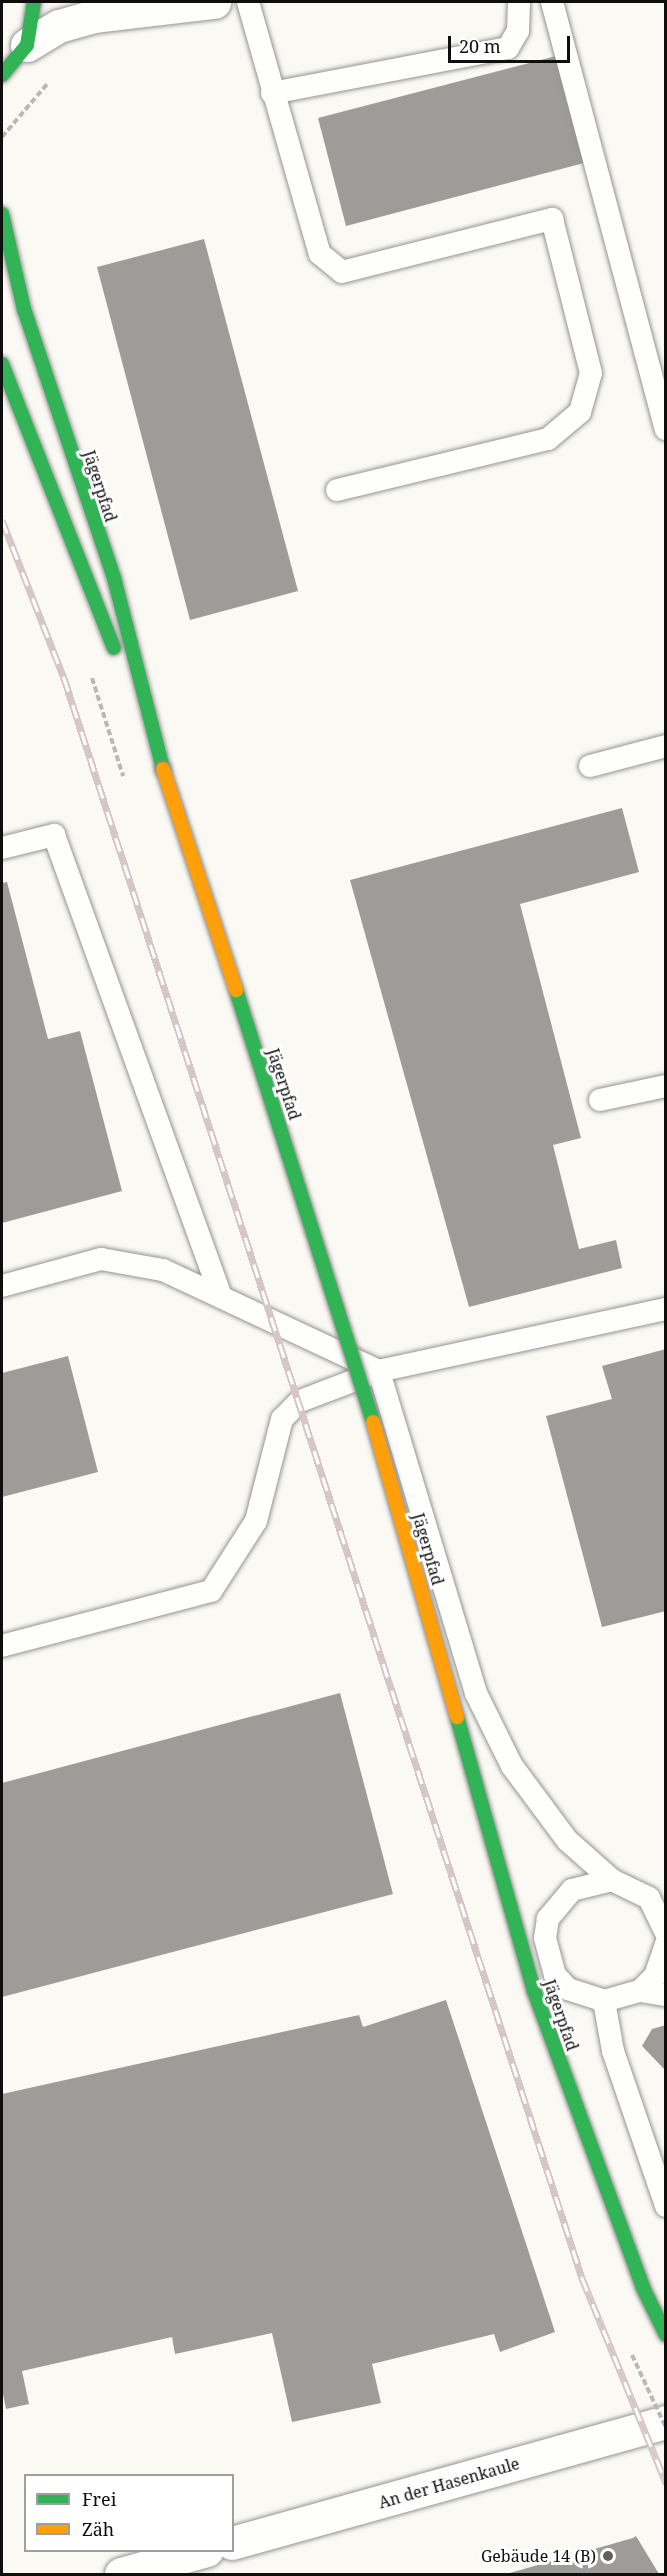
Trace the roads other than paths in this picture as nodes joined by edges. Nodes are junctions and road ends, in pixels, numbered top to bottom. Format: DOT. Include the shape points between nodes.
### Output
graph roads {
  1 [pos="34,2"];
  2 [pos="214,2"];
  3 [pos="248,2"];
  4 [pos="519,2"];
  5 [pos="552,2"];
  6 [pos="27,45"];
  7 [pos="2,75"];
  8 [pos="272,93"];
  9 [pos="2,214"];
  10 [pos="2,364"];
  11 [pos="666,429"];
  12 [pos="337,490"];
  13 [pos="666,746"];
  14 [pos="590,766"];
  15 [pos="164,769"];
  16 [pos="2,848"];
  17 [pos="666,1086"];
  18 [pos="600,1100"];
  19 [pos="2,1286"];
  20 [pos="219,1292"];
  21 [pos="666,1309"];
  22 [pos="380,1371"];
  23 [pos="2,1646"];
  24 [pos="612,1880"];
  25 [pos="664,1921"];
  26 [pos="666,1944"];
  27 [pos="640,1991"];
  28 [pos="666,1995"];
  29 [pos="604,2001"];
  30 [pos="666,2206"];
  31 [pos="666,2335"];
  32 [pos="666,2422"];
  33 [pos="234,2542"];
  34 [pos="200,2552"];
  35 [pos="121,2574"];
  1 -- 6 [label="main road"];
  2 -- 6 [label="street" via="93,16 59,26"];
  3 -- 8 [label="lane"];
  4 -- 8 [label="lane" via="518,31 508,48"];
  5 -- 11 [label="lane"];
  6 -- 7 [label="main road"];
  8 -- 12 [label="lane" via="320,254 342,272 552,219 591,373 580,412 548,439"];
  9 -- 15 [label="main road, Jägerpfad" via="24,309 114,578"];
  10 -- 15 [label="main road, Jägerpfad"];
  13 -- 14 [label="lane"];
  15 -- 31 [label="main road, Jägerpfad, bridge" via="347,1329 534,1991 643,2288"];
  16 -- 20 [label="lane" via="54,835"];
  17 -- 18 [label="lane"];
  19 -- 20 [label="lane" via="100,1259 163,1270"];
  20 -- 22 [label="lane" via="275,1325"];
  21 -- 22 [label="lane"];
  22 -- 23 [label="lane" via="300,1401 282,1419 256,1521 211,1591"];
  22 -- 24 [label="lane" via="476,1693 512,1766 567,1840"];
  24 -- 25 [label="lane" via="632,1885"];
  24 -- 29 [label="lane" via="572,1890 548,1920 545,1938 555,1975 568,1989"];
  26 -- 27 [label="lane" via="655,1976"];
  27 -- 28 [label="lane"];
  27 -- 29 [label="lane"];
  29 -- 30 [label="lane" via="613,2051"];
  32 -- 33 [label="street, An der Hasenkaule"];
  34 -- 35 [label="street"];
}
